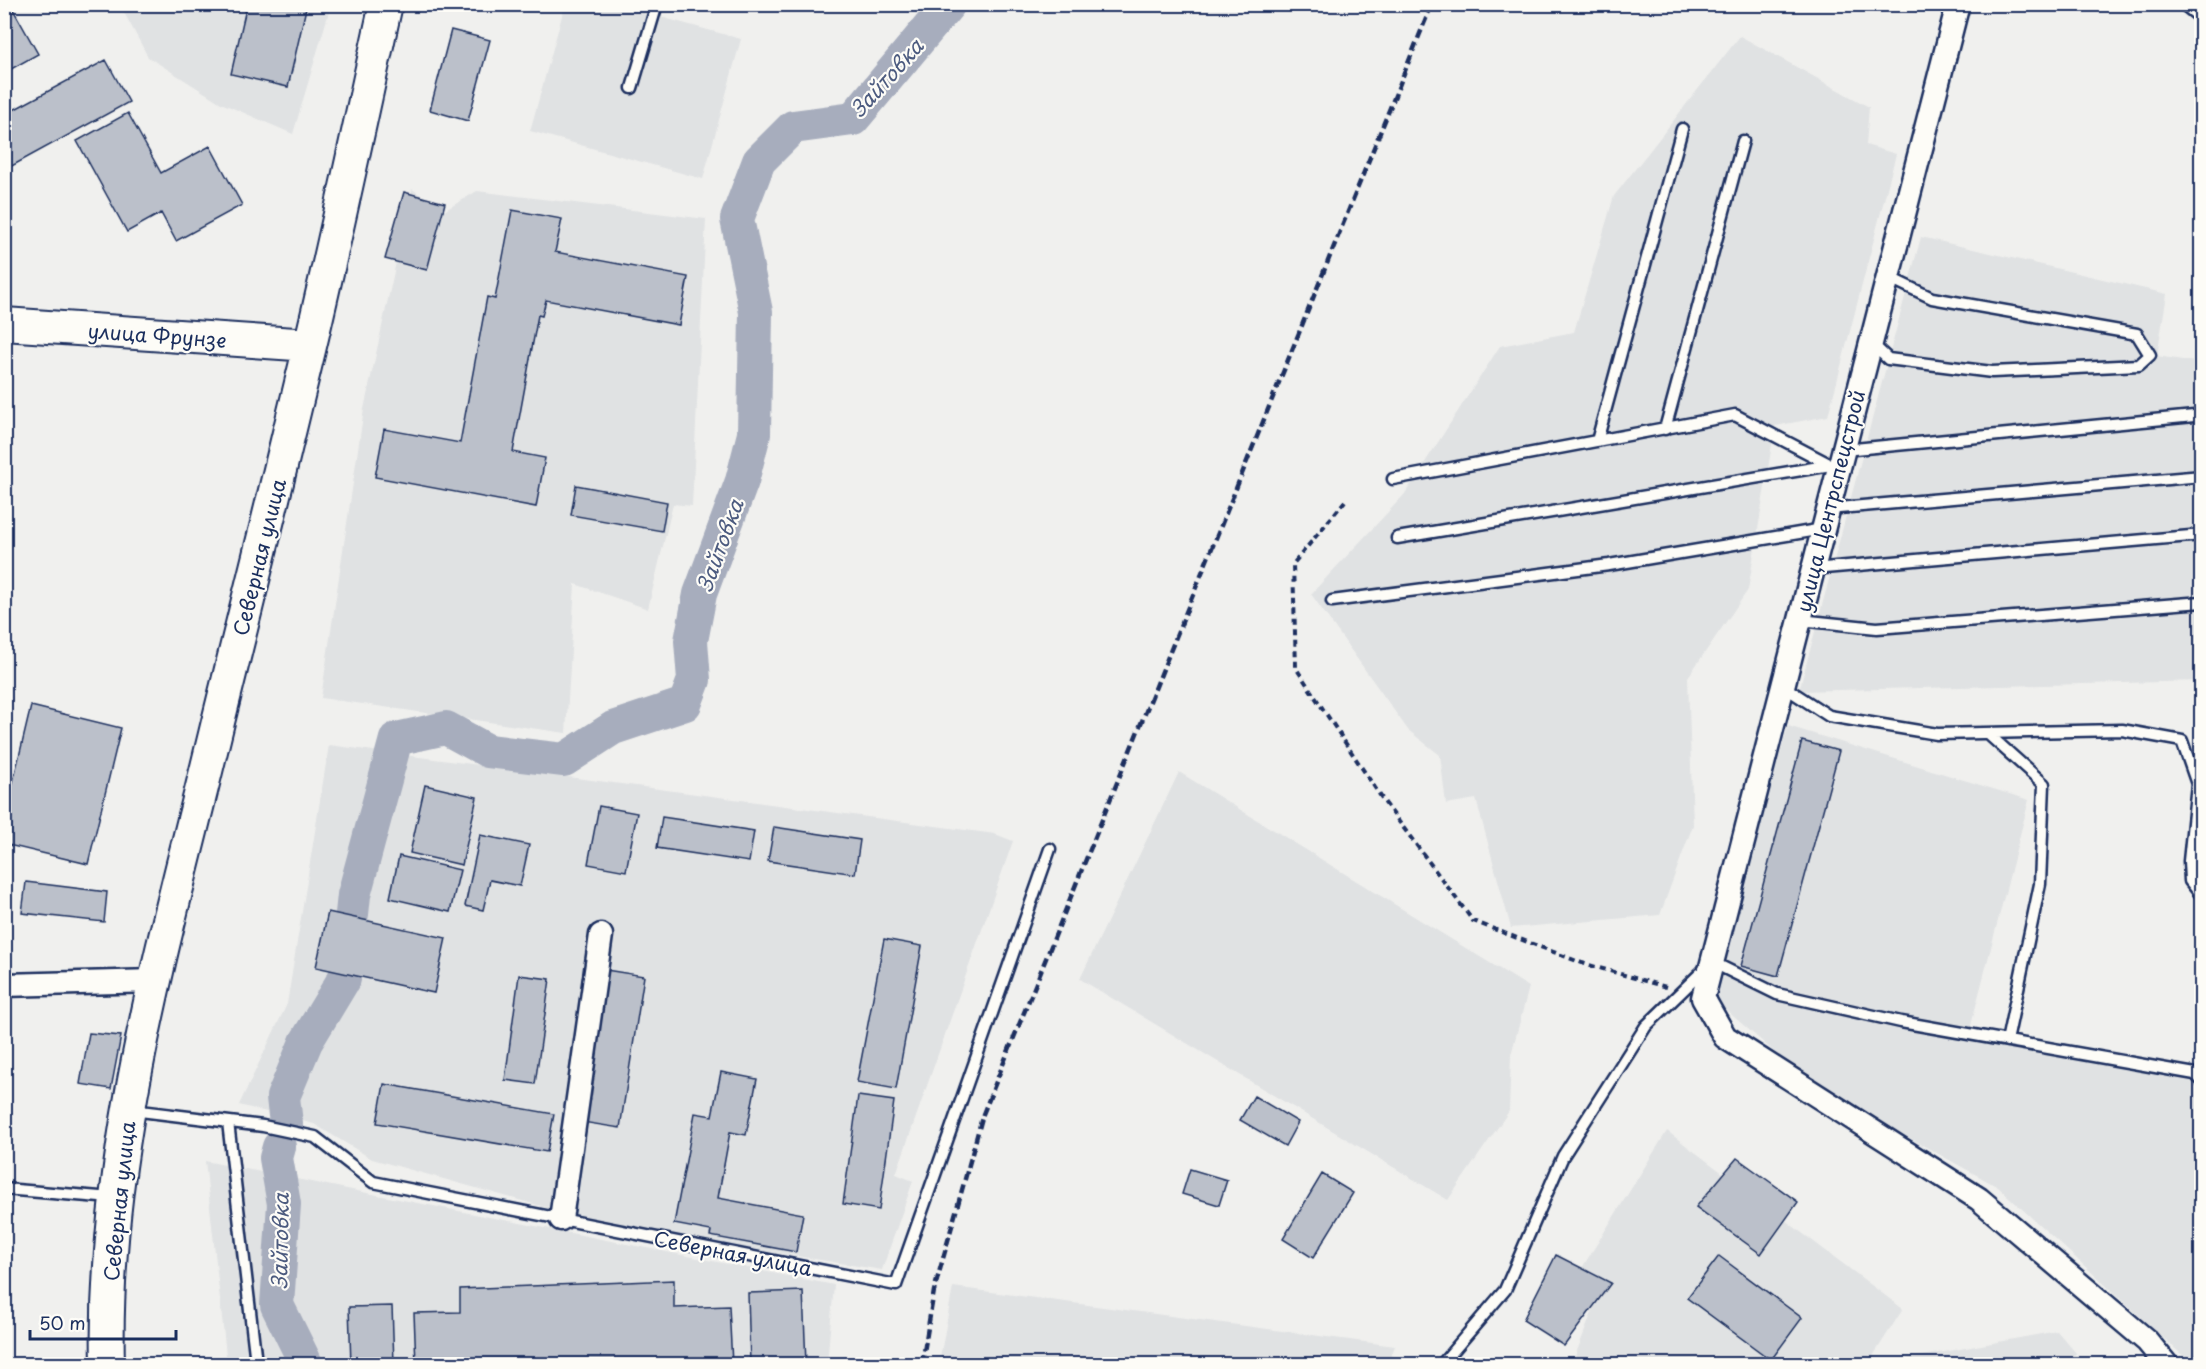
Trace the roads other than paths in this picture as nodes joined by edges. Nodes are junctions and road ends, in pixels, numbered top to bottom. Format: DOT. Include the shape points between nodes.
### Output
graph roads {
  1 [pos="386,4"];
  2 [pos="657,4"];
  3 [pos="1958,4"];
  4 [pos="2183,4"];
  5 [pos="2202,19"];
  6 [pos="632,88"];
  7 [pos="1682,129"];
  8 [pos="1743,141"];
  9 [pos="1888,277"];
  10 [pos="4,324"];
  11 [pos="1871,343"];
  12 [pos="310,345"];
  13 [pos="2194,416"];
  14 [pos="1665,429"];
  15 [pos="1597,441"];
  16 [pos="1838,460"];
  17 [pos="2202,476"];
  18 [pos="1393,479"];
  19 [pos="1826,519"];
  20 [pos="2202,535"];
  21 [pos="1397,537"];
  22 [pos="1813,569"];
  23 [pos="1332,601"];
  24 [pos="2202,602"];
  25 [pos="1800,620"];
  26 [pos="1783,686"];
  27 [pos="1988,734"];
  28 [pos="1050,849"];
  29 [pos="2202,896"];
  30 [pos="601,935"];
  31 [pos="1712,962"];
  32 [pos="155,981"];
  33 [pos="4,985"];
  34 [pos="1692,995"];
  35 [pos="2007,1041"];
  36 [pos="2202,1081"];
  37 [pos="129,1110"];
  38 [pos="228,1122"];
  39 [pos="4,1190"];
  40 [pos="116,1198"];
  41 [pos="561,1219"];
  42 [pos="255,1354"];
  43 [pos="108,1365"];
  44 [pos="1442,1365"];
  45 [pos="2166,1365"];
  1 -- 12 [label="main road, Северная улица"];
  2 -- 6 [label="lane"];
  3 -- 9 [label="street, улица Центрспецстрой"];
  4 -- 5 [label="lane"];
  7 -- 15 [label="lane"];
  8 -- 14 [label="lane"];
  9 -- 11 [label="street, улица Центрспецстрой"];
  9 -- 11 [label="lane" via="1932,298 2137,334 2150,355 2139,365 1992,372 1888,359"];
  10 -- 12 [label="main road, улица Фрунзе"];
  11 -- 16 [label="street, улица Центрспецстрой"];
  12 -- 32 [label="main road, Северная улица"];
  13 -- 16 [label="lane"];
  14 -- 15 [label="lane"];
  14 -- 16 [label="lane" via="1735,416"];
  15 -- 18 [label="lane"];
  16 -- 19 [label="street, улица Центрспецстрой"];
  16 -- 21 [label="lane"];
  17 -- 19 [label="lane"];
  19 -- 22 [label="street, улица Центрспецстрой"];
  19 -- 23 [label="lane" via="1609,565"];
  20 -- 22 [label="lane"];
  22 -- 25 [label="street, улица Центрспецстрой"];
  24 -- 25 [label="lane" via="1877,628"];
  25 -- 26 [label="street, улица Центрспецстрой"];
  26 -- 27 [label="lane" via="1829,716 1938,734"];
  26 -- 31 [label="street, улица Центрспецстрой"];
  27 -- 29 [label="lane" via="2122,730 2182,741 2198,784 2188,861 2190,881"];
  27 -- 35 [label="lane" via="2044,784 2040,884"];
  28 -- 41 [label="lane, Северная улица" via="896,1286"];
  30 -- 41 [label="street"];
  31 -- 34 [label="street, улица Центрспецстрой"];
  31 -- 35 [label="lane" via="1777,994"];
  32 -- 33 [label="street"];
  32 -- 37 [label="main road, Северная улица"];
  34 -- 44 [label="lane" via="1646,1026 1563,1156 1505,1290"];
  34 -- 45 [label="street" via="1725,1037 1979,1199 2147,1341"];
  35 -- 36 [label="lane" via="2195,1074"];
  37 -- 38 [label="lane, Северная улица"];
  37 -- 40 [label="main road, Северная улица"];
  38 -- 41 [label="lane, Северная улица" via="315,1137 373,1182"];
  38 -- 42 [label="lane"];
  39 -- 40 [label="lane"];
  40 -- 43 [label="main road, Северная улица" via="107,1323"];
}
